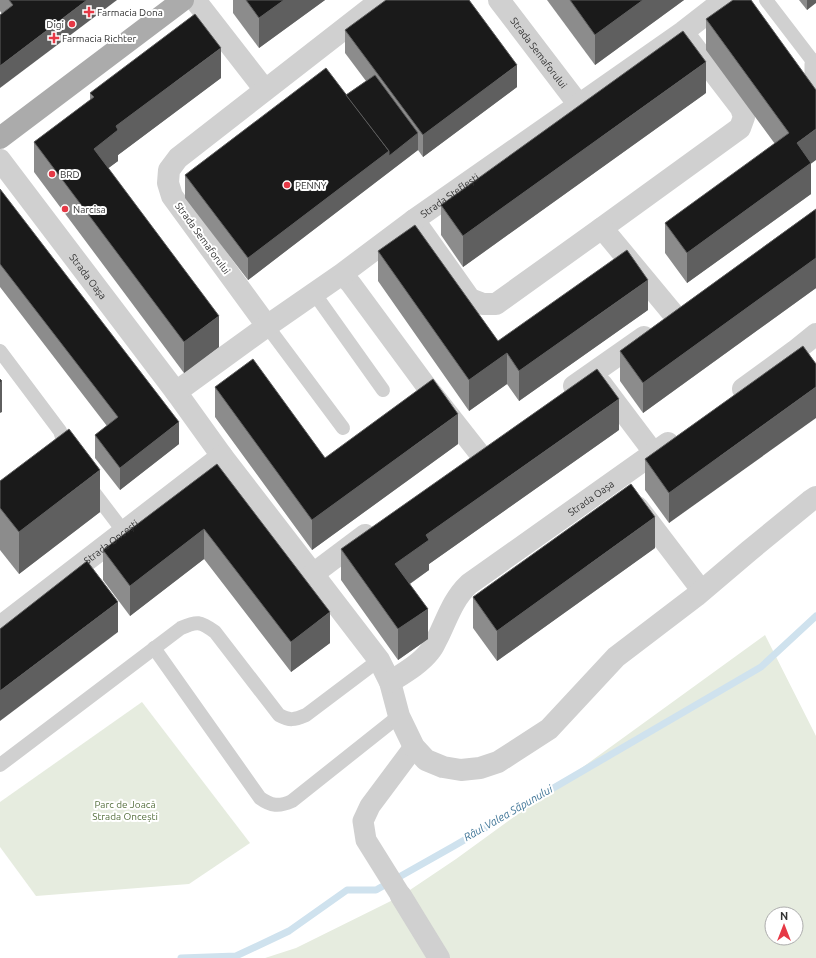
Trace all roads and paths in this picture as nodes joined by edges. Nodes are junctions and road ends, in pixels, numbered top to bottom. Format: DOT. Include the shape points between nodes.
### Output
graph roads {
  1 [pos="182,0"];
  2 [pos="195,0"];
  3 [pos="381,0"];
  4 [pos="499,0"];
  5 [pos="724,0"];
  6 [pos="766,0"];
  7 [pos="683,32"];
  8 [pos="815,64"];
  9 [pos="265,90"];
  10 [pos="578,105"];
  11 [pos="816,107"];
  12 [pos="0,138"];
  13 [pos="0,160"];
  14 [pos="414,220"];
  15 [pos="602,228"];
  16 [pos="342,274"];
  17 [pos="314,293"];
  18 [pos="267,326"];
  19 [pos="816,334"];
  20 [pos="0,351"];
  21 [pos="593,373"];
  22 [pos="383,390"];
  23 [pos="176,392"];
  24 [pos="555,399"];
  25 [pos="725,402"];
  26 [pos="343,428"];
  27 [pos="686,430"];
  28 [pos="498,440"];
  29 [pos="654,453"];
  30 [pos="222,456"];
  31 [pos="472,457"];
  32 [pos="72,461"];
  33 [pos="80,474"];
  34 [pos="618,480"];
  35 [pos="816,497"];
  36 [pos="379,525"];
  37 [pos="124,532"];
  38 [pos="313,574"];
  39 [pos="702,591"];
  40 [pos="0,627"];
  41 [pos="154,648"];
  42 [pos="379,660"];
  43 [pos="390,682"];
  44 [pos="399,716"];
  45 [pos="414,747"];
  46 [pos="2,759"];
  47 [pos="401,896"];
  48 [pos="439,958"];
  1 -- 12 [label="main road"];
  2 -- 9 [label="street"];
  3 -- 9 [label="street, Strada Semaforului"];
  4 -- 10 [label="street, Strada Semaforului"];
  5 -- 7 [label="street, Strada Steflești"];
  6 -- 8 [label="lane"];
  7 -- 10 [label="street, Strada Steflești"];
  7 -- 15 [label="street" via="741,108 744,117 740,128"];
  8 -- 11 [label="street"];
  9 -- 18 [label="street, Strada Semaforului" via="178,158 169,170 168,183 172,196"];
  10 -- 14 [label="street, Strada Steflești"];
  13 -- 23 [label="street, Strada Oașa"];
  14 -- 15 [label="street" via="470,299 482,304 496,304"];
  14 -- 16 [label="street, Strada Steflești"];
  15 -- 21 [label="street" via="681,311"];
  16 -- 17 [label="street, Strada Steflești"];
  16 -- 31 [label="street" via="424,383"];
  17 -- 18 [label="street, Strada Steflești"];
  17 -- 22 [label="lane"];
  18 -- 23 [label="street, Strada Steflești"];
  18 -- 26 [label="lane"];
  19 -- 25 [label="street" via="802,359"];
  20 -- 32 [label="lane" via="60,431"];
  21 -- 24 [label="street"];
  21 -- 29 [label="street"];
  23 -- 30 [label="street, Strada Oașa"];
  27 -- 29 [label="street, Strada Oașa"];
  28 -- 31 [label="street"];
  29 -- 34 [label="street, Strada Oașa"];
  30 -- 37 [label="street, Strada Oncești"];
  30 -- 38 [label="street, Strada Oașa"];
  33 -- 37 [label="lane"];
  34 -- 39 [label="street"];
  34 -- 43 [label="street, Strada Oașa" via="469,584 455,601 432,650"];
  35 -- 39 [label="street, Strada Oașa"];
  36 -- 38 [label="street"];
  37 -- 40 [label="street, Strada Oncești"];
  38 -- 42 [label="street, Strada Oașa"];
  39 -- 45 [label="street, Strada Oașa" via="616,657 549,729 498,762 480,768 461,770 443,767 426,760"];
  41 -- 42 [label="lane" via="181,628 198,623 206,626 216,632 279,715 287,719 306,715"];
  41 -- 44 [label="lane" via="266,803 283,805 292,801"];
  41 -- 46 [label="lane"];
  42 -- 43 [label="street, Strada Oașa"];
  43 -- 44 [label="street, Strada Oașa"];
  44 -- 45 [label="street, Strada Oașa"];
  45 -- 47 [label="street" via="370,806 363,821 366,840"];
  47 -- 48 [label="street"];
}
